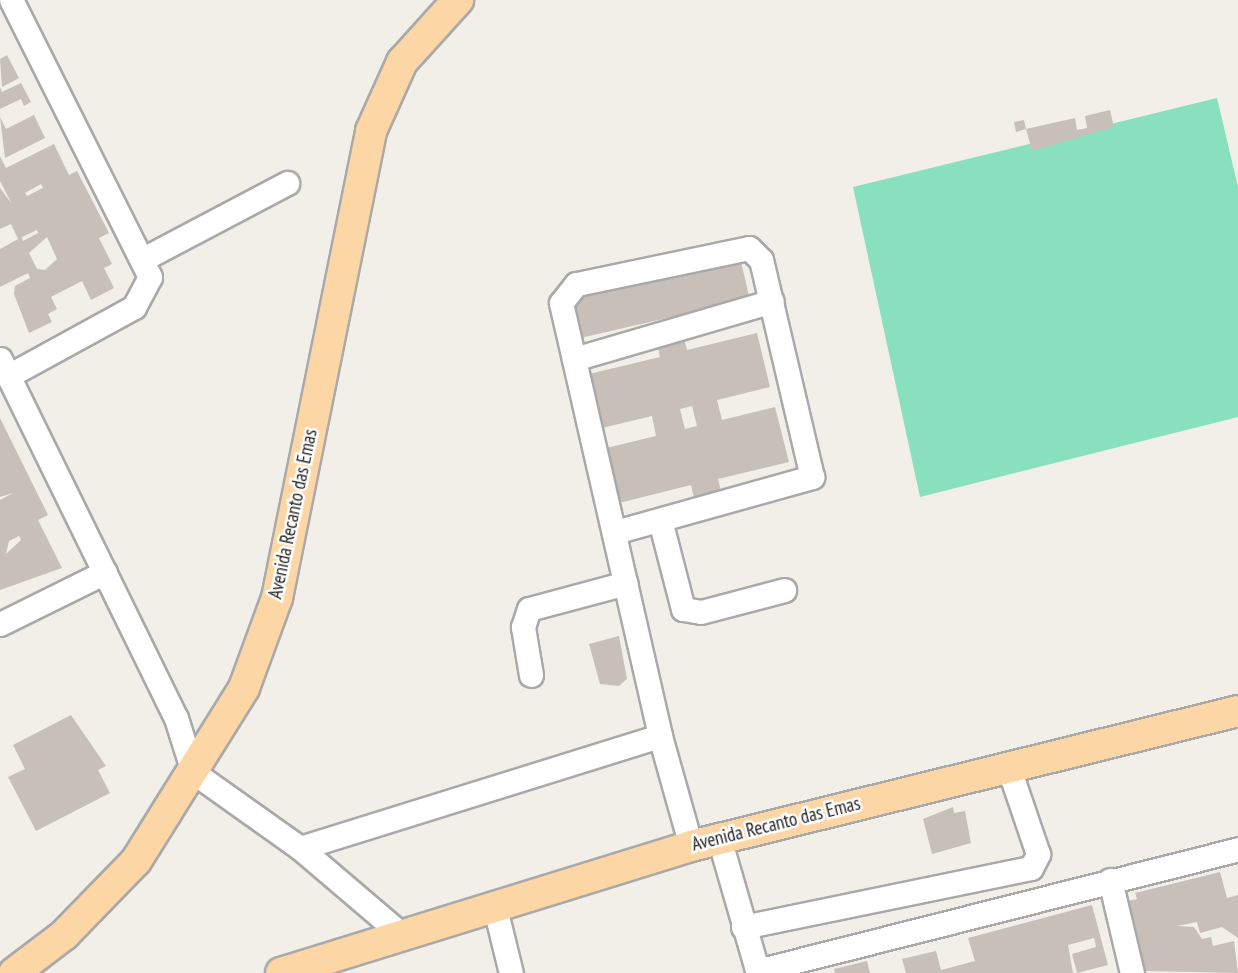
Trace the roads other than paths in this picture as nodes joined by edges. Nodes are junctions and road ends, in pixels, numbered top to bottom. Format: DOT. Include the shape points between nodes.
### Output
graph roads {
  1 [pos="11,0"];
  2 [pos="458,0"];
  3 [pos="287,183"];
  4 [pos="143,259"];
  5 [pos="772,301"];
  6 [pos="574,359"];
  7 [pos="4,367"];
  8 [pos="660,520"];
  9 [pos="615,531"];
  10 [pos="105,572"];
  11 [pos="626,583"];
  12 [pos="784,590"];
  13 [pos="0,624"];
  14 [pos="531,675"];
  15 [pos="1238,711"];
  16 [pos="176,718"];
  17 [pos="222,731"];
  18 [pos="660,736"];
  19 [pos="1008,766"];
  20 [pos="193,772"];
  21 [pos="705,842"];
  22 [pos="300,848"];
  23 [pos="1238,849"];
  24 [pos="1110,880"];
  25 [pos="494,904"];
  26 [pos="743,927"];
  27 [pos="401,934"];
  28 [pos="757,972"];
  29 [pos="14,973"];
  30 [pos="281,973"];
  31 [pos="511,973"];
  32 [pos="1132,973"];
  1 -- 4 [label="street"];
  2 -- 17 [label="main road, Avenida Recanto das Emas" via="402,62 371,131 277,598"];
  3 -- 4 [label="street"];
  4 -- 7 [label="street" via="148,289 134,307"];
  5 -- 6 [label="street"];
  5 -- 6 [label="street" via="761,260 739,246 576,284 561,303"];
  5 -- 8 [label="street" via="812,477"];
  6 -- 9 [label="street"];
  7 -- 10 [label="street"];
  8 -- 9 [label="street"];
  8 -- 12 [label="street" via="683,609 701,612"];
  9 -- 11 [label="street"];
  10 -- 13 [label="street"];
  10 -- 16 [label="street"];
  11 -- 14 [label="street" via="529,609 523,627"];
  11 -- 18 [label="street"];
  15 -- 19 [label="main road, Avenida Recanto das Emas"];
  16 -- 17 [label="street" via="197,734"];
  16 -- 20 [label="street"];
  17 -- 20 [label="main road, Avenida Recanto das Emas"];
  18 -- 21 [label="street"];
  18 -- 22 [label="street"];
  19 -- 21 [label="main road, Avenida Recanto das Emas"];
  19 -- 26 [label="street" via="1038,854 1031,868"];
  20 -- 22 [label="street"];
  20 -- 29 [label="main road, Avenida Recanto das Emas" via="136,861 64,935"];
  21 -- 25 [label="main road, Avenida Recanto das Emas"];
  21 -- 26 [label="street"];
  22 -- 27 [label="street"];
  23 -- 24 [label="street"];
  24 -- 28 [label="street"];
  24 -- 32 [label="street"];
  25 -- 27 [label="main road, Avenida Recanto das Emas"];
  25 -- 31 [label="street"];
  26 -- 28 [label="street"];
  27 -- 30 [label="main road, Avenida Recanto das Emas"];
}
